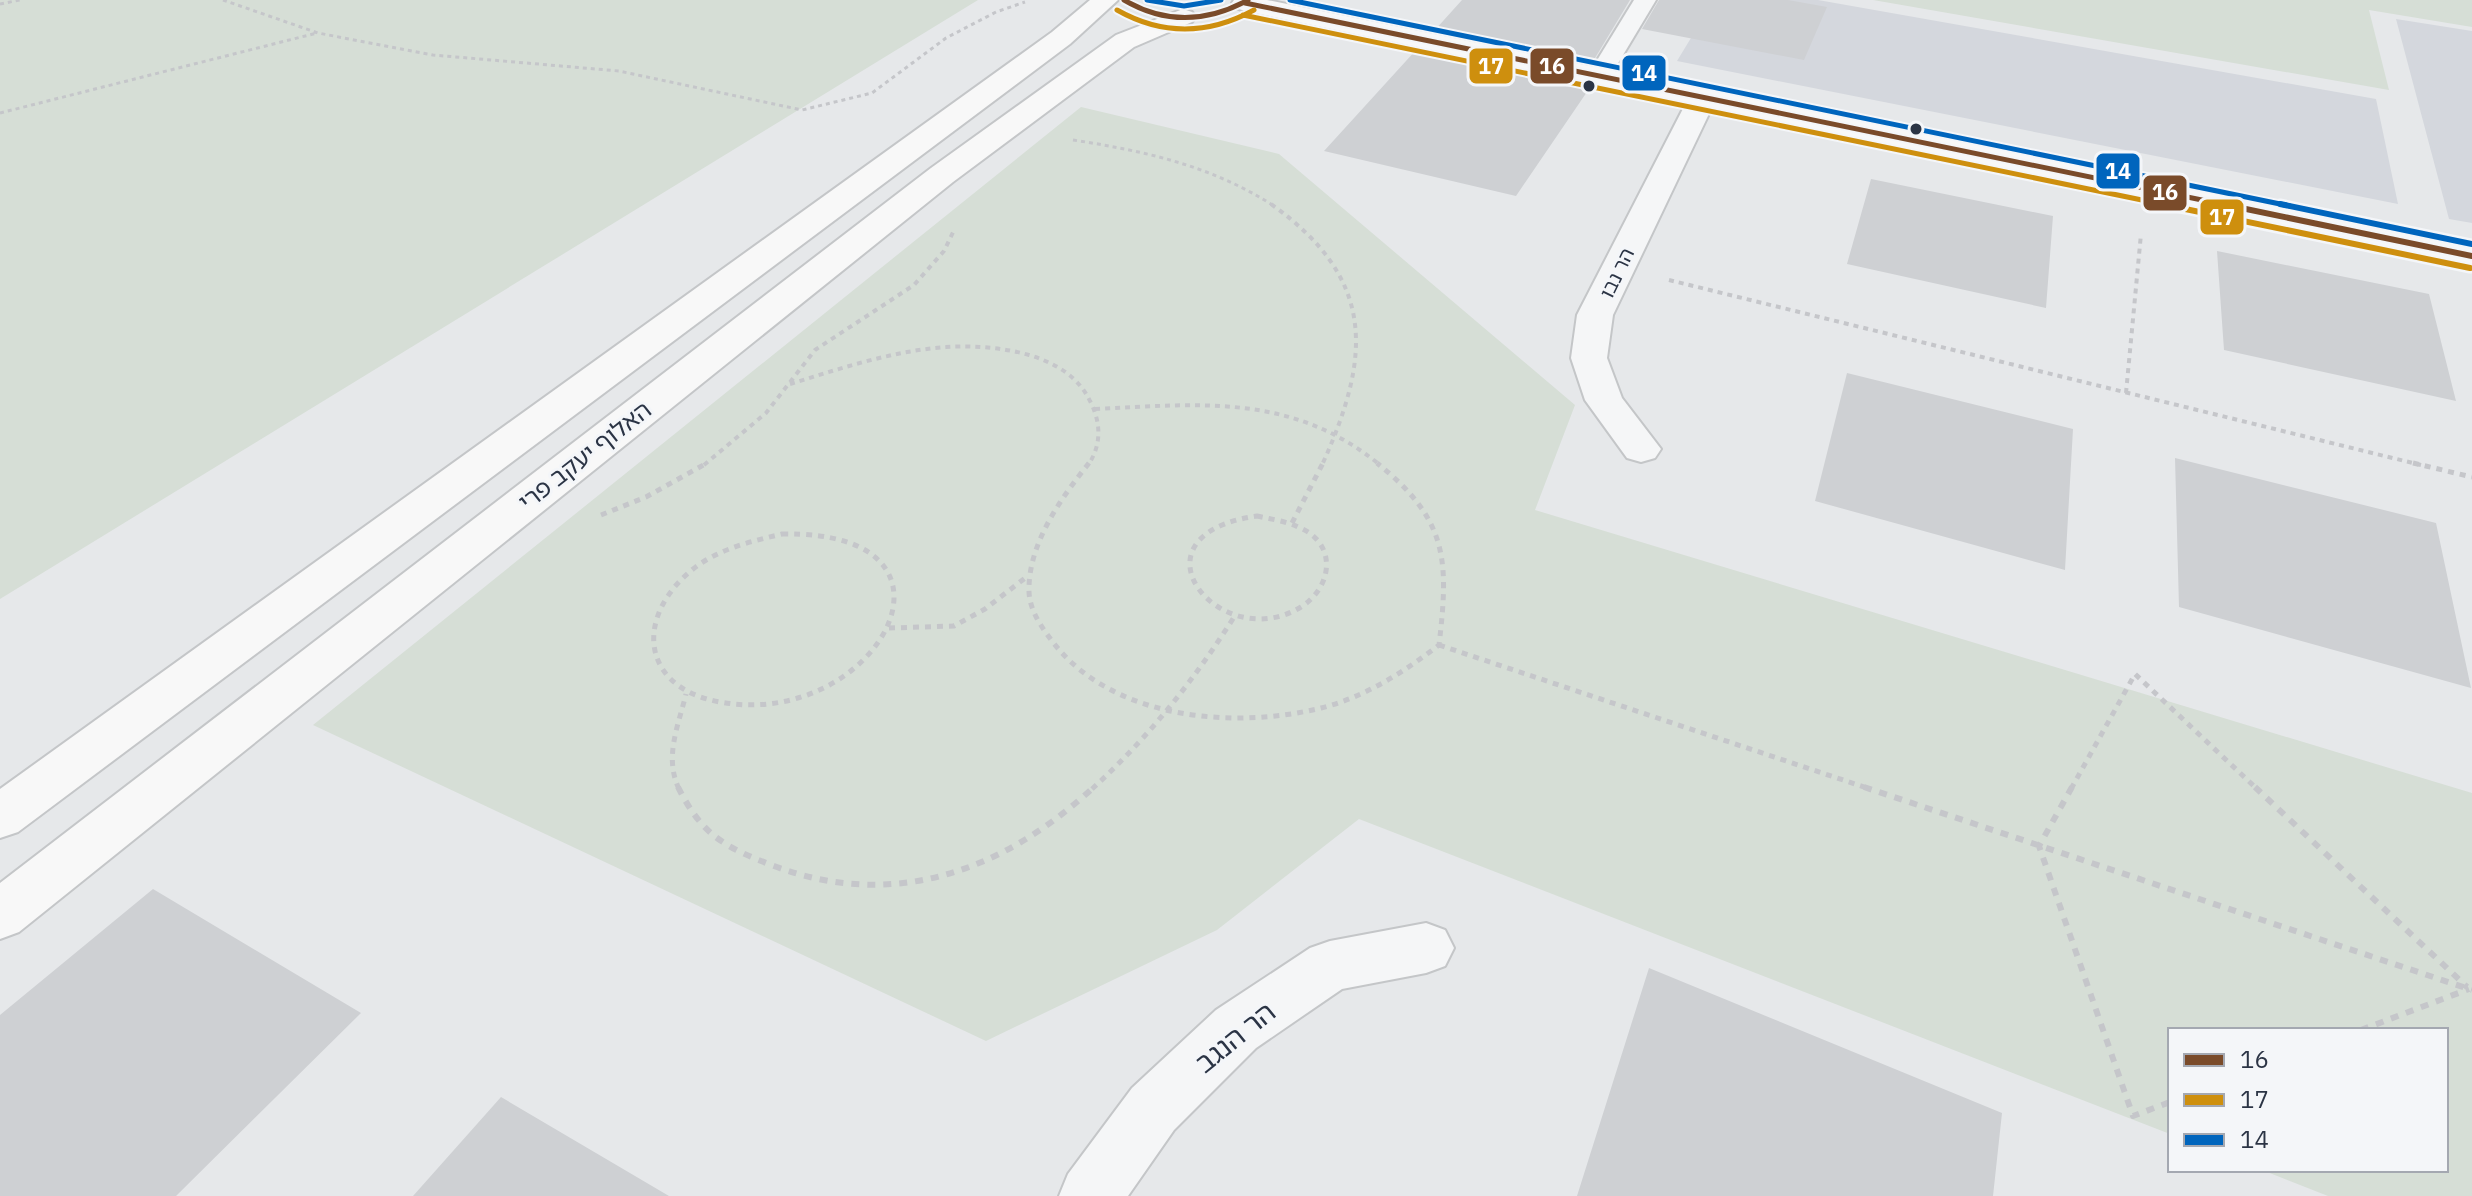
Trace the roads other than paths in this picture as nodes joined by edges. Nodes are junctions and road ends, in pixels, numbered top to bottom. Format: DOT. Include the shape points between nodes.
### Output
graph roads {
  1 [pos="1105,0"];
  2 [pos="1124,0"];
  3 [pos="1645,0"];
  4 [pos="1247,1"];
  5 [pos="1183,17"];
  6 [pos="1600,75"];
  7 [pos="1703,97"];
  8 [pos="2472,256"];
  9 [pos="1641,449"];
  10 [pos="0,817"];
  11 [pos="0,915"];
  12 [pos="1426,948"];
  13 [pos="1090,1196"];
  1 -- 10 [label="street"];
  2 -- 5 [label="street" via="1139,10"];
  3 -- 6 [label="lane"];
  4 -- 5 [label="street" via="1220,13"];
  4 -- 6 [label="street"];
  5 -- 11 [label="street, האלוף יעקב פרי" via="1125,41 1002,131"];
  6 -- 7 [label="street"];
  7 -- 8 [label="street"];
  7 -- 9 [label="street, הר נבו" via="1595,315 1589,358 1604,400"];
  12 -- 13 [label="street, הר הנגב" via="1330,966 1236,1029 1153,1109"];
}
